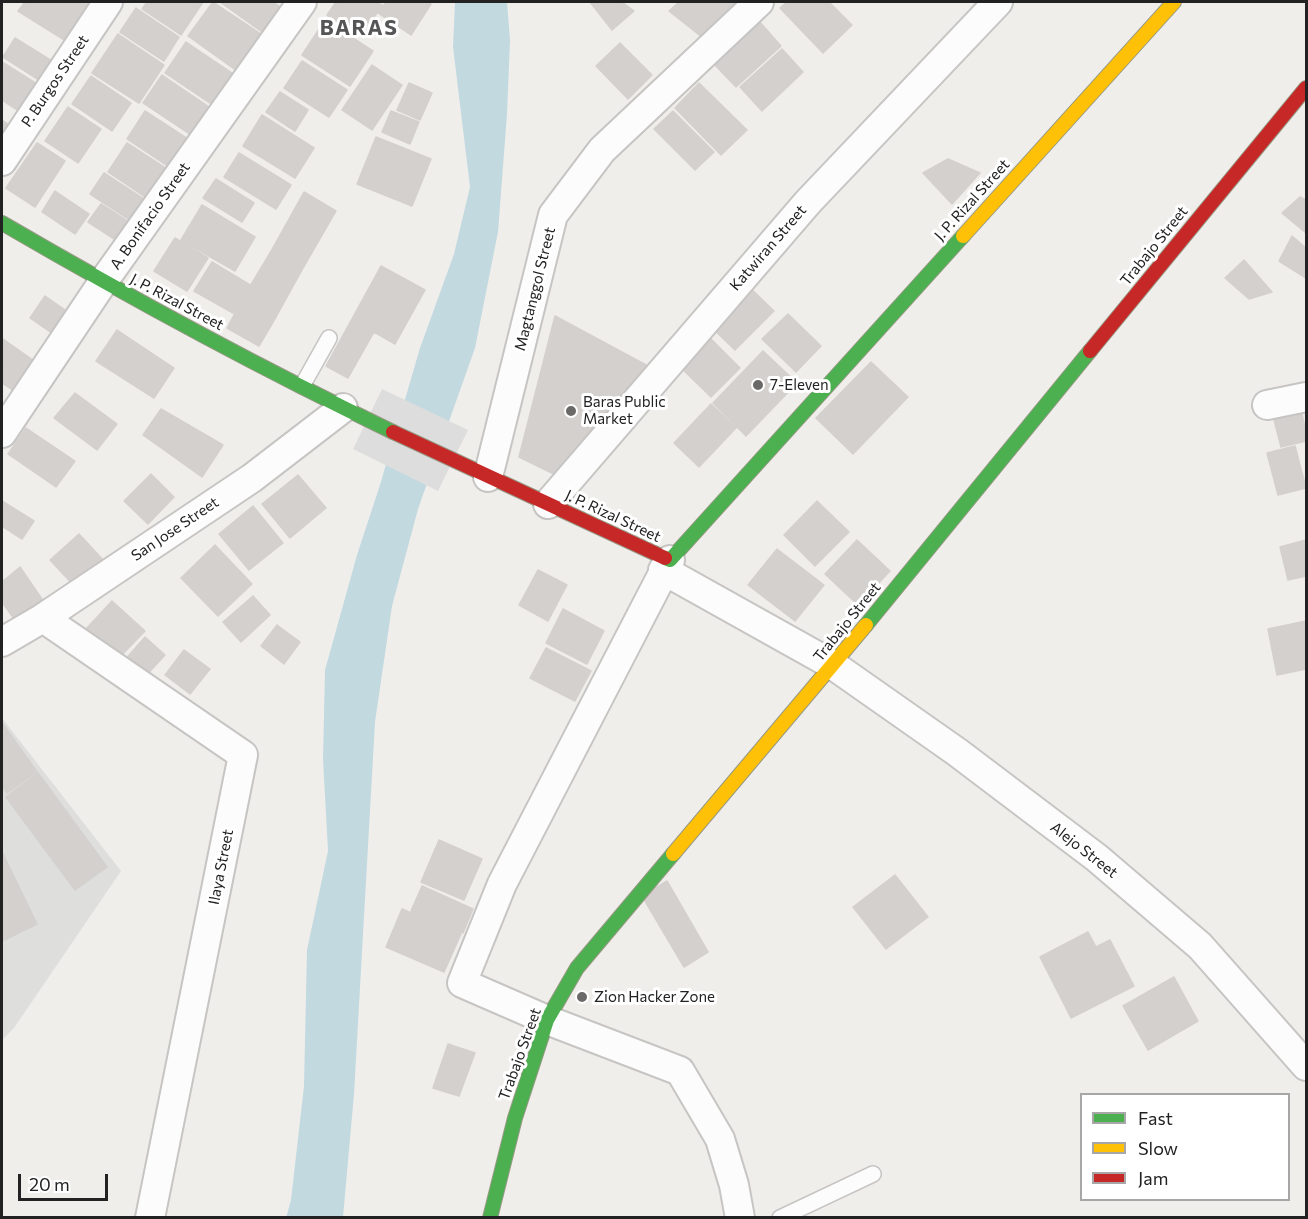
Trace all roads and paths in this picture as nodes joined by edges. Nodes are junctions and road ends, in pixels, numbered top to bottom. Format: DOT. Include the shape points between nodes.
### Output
graph roads {
  1 [pos="108,2"];
  2 [pos="302,2"];
  3 [pos="759,2"];
  4 [pos="998,2"];
  5 [pos="1174,2"];
  6 [pos="1306,88"];
  7 [pos="2,161"];
  8 [pos="2,223"];
  9 [pos="103,282"];
  10 [pos="328,338"];
  11 [pos="302,386"];
  12 [pos="1306,397"];
  13 [pos="1267,405"];
  14 [pos="355,413"];
  15 [pos="2,433"];
  16 [pos="488,477"];
  17 [pos="548,504"];
  18 [pos="667,565"];
  19 [pos="43,618"];
  20 [pos="2,642"];
  21 [pos="833,666"];
  22 [pos="547,1020"];
  23 [pos="1306,1066"];
  24 [pos="873,1174"];
  25 [pos="150,1218"];
  26 [pos="490,1218"];
  27 [pos="740,1218"];
  28 [pos="780,1218"];
  1 -- 7 [label="street, P. Burgos Street"];
  2 -- 9 [label="street, A. Bonifacio Street"];
  3 -- 16 [label="street, Magtanggol Street" via="602,150 553,215"];
  4 -- 17 [label="street, Katwiran Street" via="808,202"];
  5 -- 18 [label="main road, J. P. Rizal Street"];
  6 -- 21 [label="main road, Trabajo Street"];
  8 -- 9 [label="main road, J. P. Rizal Street"];
  9 -- 11 [label="main road, J. P. Rizal Street"];
  9 -- 15 [label="street, A. Bonifacio Street"];
  10 -- 11 [label="lane"];
  11 -- 14 [label="main road, J. P. Rizal Street"];
  12 -- 13 [label="street"];
  14 -- 16 [label="main road, J. P. Rizal Street"];
  14 -- 19 [label="street, San Jose Street"];
  16 -- 17 [label="main road, J. P. Rizal Street"];
  17 -- 18 [label="main road, J. P. Rizal Street"];
  18 -- 21 [label="street, Alejo Street"];
  18 -- 22 [label="street" via="502,884 462,983"];
  19 -- 20 [label="street, San Jose Street"];
  19 -- 25 [label="street, Ilaya Street" via="243,755"];
  21 -- 22 [label="main road, Trabajo Street" via="577,968"];
  21 -- 23 [label="street, Alejo Street" via="957,752 1114,873 1200,946"];
  22 -- 26 [label="main road, Trabajo Street" via="515,1118"];
  22 -- 27 [label="street" via="680,1071 720,1139"];
  24 -- 28 [label="lane"];
}
